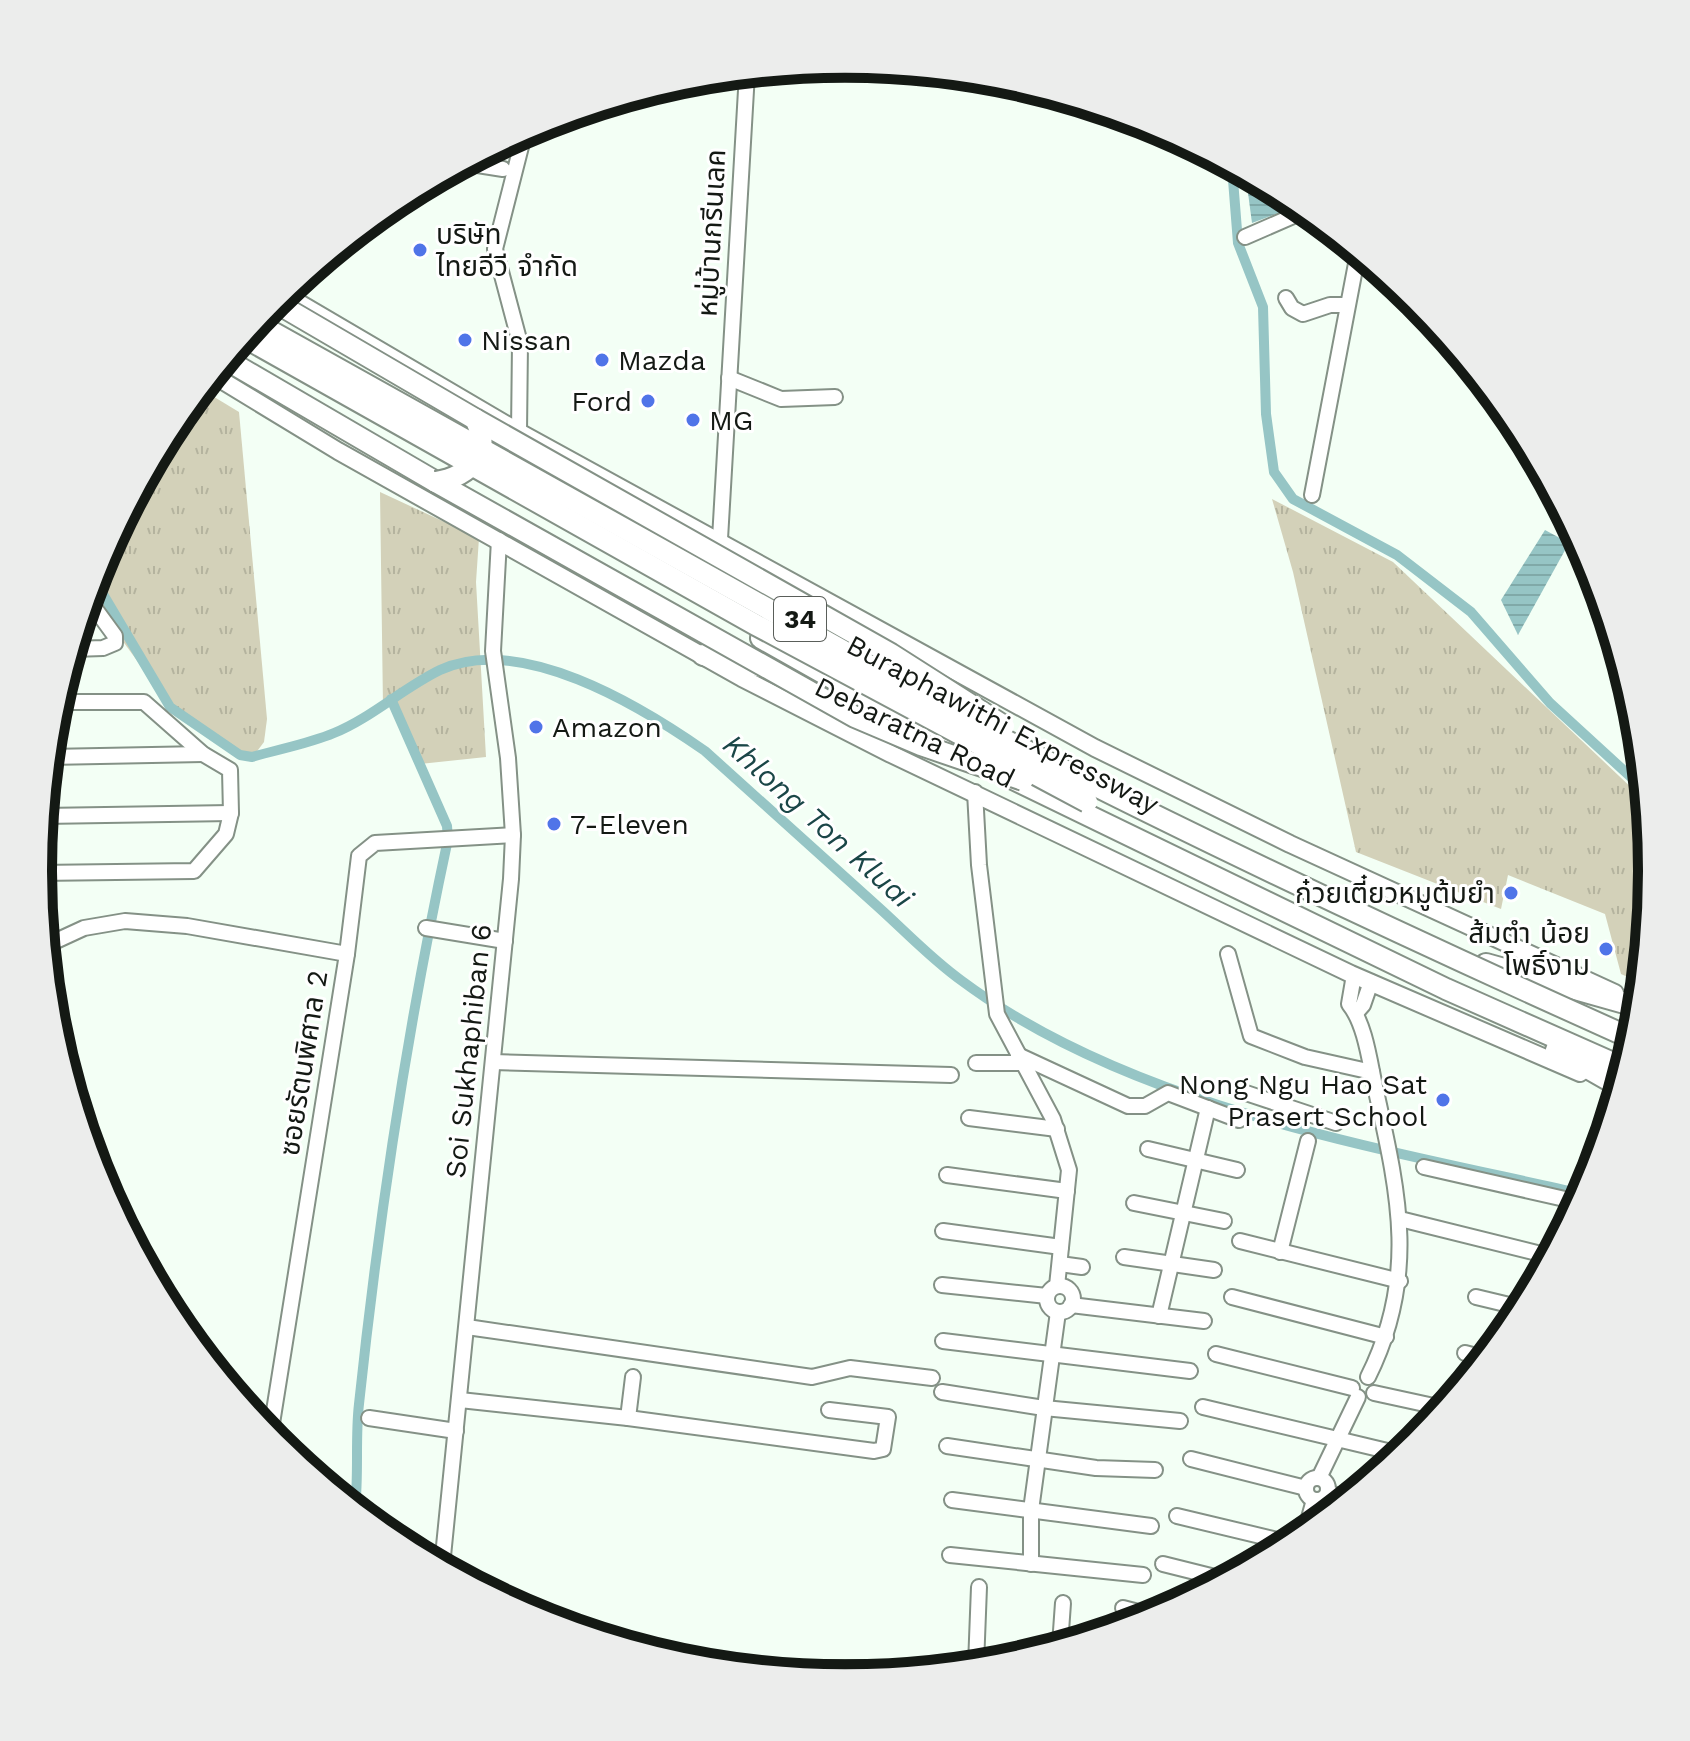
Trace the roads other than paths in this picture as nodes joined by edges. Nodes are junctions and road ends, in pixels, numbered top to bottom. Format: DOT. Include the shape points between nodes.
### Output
graph roads {
  1 [pos="746,83"];
  2 [pos="521,147"];
  3 [pos="482,166"];
  4 [pos="503,169"];
  5 [pos="1293,216"];
  6 [pos="1245,237"];
  7 [pos="1356,264"];
  8 [pos="1286,298"];
  9 [pos="294,300"];
  10 [pos="1347,305"];
  11 [pos="286,308"];
  12 [pos="271,324"];
  13 [pos="267,329"];
  14 [pos="254,343"];
  15 [pos="247,350"];
  16 [pos="235,365"];
  17 [pos="729,378"];
  18 [pos="222,381"];
  19 [pos="835,397"];
  20 [pos="475,419"];
  21 [pos="519,432"];
  22 [pos="436,482"];
  23 [pos="1312,495"];
  24 [pos="720,539"];
  25 [pos="499,540"];
  26 [pos="96,610"];
  27 [pos="84,649"];
  28 [pos="703,655"];
  29 [pos="840,684"];
  30 [pos="70,702"];
  31 [pos="203,754"];
  32 [pos="61,757"];
  33 [pos="975,792"];
  34 [pos="1091,794"];
  35 [pos="231,813"];
  36 [pos="54,816"];
  37 [pos="513,835"];
  38 [pos="52,873"];
  39 [pos="426,928"];
  40 [pos="56,941"];
  41 [pos="505,941"];
  42 [pos="347,954"];
  43 [pos="1228,954"];
  44 [pos="1486,964"];
  45 [pos="1354,975"];
  46 [pos="1371,982"];
  47 [pos="1446,989"];
  48 [pos="1627,999"];
  49 [pos="1627,1002"];
  50 [pos="1356,1013"];
  51 [pos="1623,1023"];
  52 [pos="1621,1034"];
  53 [pos="1617,1051"];
  54 [pos="1020,1059"];
  55 [pos="493,1062"];
  56 [pos="976,1063"];
  57 [pos="1614,1064"];
  58 [pos="1372,1072"];
  59 [pos="951,1075"];
  60 [pos="1609,1082"];
  61 [pos="1609,1083"];
  62 [pos="1243,1092"];
  63 [pos="1208,1108"];
  64 [pos="969,1118"];
  65 [pos="1239,1120"];
  66 [pos="1336,1123"];
  67 [pos="1057,1129"];
  68 [pos="1308,1141"];
  69 [pos="1148,1149"];
  70 [pos="1197,1161"];
  71 [pos="1424,1167"];
  72 [pos="1237,1170"];
  73 [pos="947,1175"];
  74 [pos="1067,1191"];
  75 [pos="1566,1199"];
  76 [pos="1134,1203"];
  77 [pos="1184,1213"];
  78 [pos="1400,1219"];
  79 [pos="1224,1221"];
  80 [pos="943,1231"];
  81 [pos="1240,1241"];
  82 [pos="1061,1247"];
  83 [pos="1280,1252"];
  84 [pos="1539,1254"];
  85 [pos="1124,1257"];
  86 [pos="1171,1262"];
  87 [pos="1060,1264"];
  88 [pos="1082,1267"];
  89 [pos="1214,1270"];
  90 [pos="1400,1281"];
  91 [pos="942,1285"];
  92 [pos="1052,1291"];
  93 [pos="1232,1297"];
  94 [pos="1476,1297"];
  95 [pos="1508,1305"];
  96 [pos="1065,1308"];
  97 [pos="1159,1316"];
  98 [pos="1204,1321"];
  99 [pos="467,1327"];
  100 [pos="1386,1337"];
  101 [pos="943,1341"];
  102 [pos="1052,1353"];
  103 [pos="1465,1353"];
  104 [pos="1216,1354"];
  105 [pos="1472,1355"];
  106 [pos="1190,1371"];
  107 [pos="633,1377"];
  108 [pos="1368,1377"];
  109 [pos="932,1378"];
  110 [pos="942,1392"];
  111 [pos="1355,1393"];
  112 [pos="1374,1393"];
  113 [pos="460,1400"];
  114 [pos="1430,1405"];
  115 [pos="1203,1407"];
  116 [pos="1044,1408"];
  117 [pos="829,1410"];
  118 [pos="369,1418"];
  119 [pos="628,1418"];
  120 [pos="273,1419"];
  121 [pos="1180,1421"];
  122 [pos="456,1431"];
  123 [pos="1338,1438"];
  124 [pos="947,1446"];
  125 [pos="1386,1450"];
  126 [pos="1038,1458"];
  127 [pos="1191,1459"];
  128 [pos="1155,1470"];
  129 [pos="1319,1478"];
  130 [pos="1328,1493"];
  131 [pos="1310,1494"];
  132 [pos="1334,1495"];
  133 [pos="952,1500"];
  134 [pos="1031,1510"];
  135 [pos="1307,1515"];
  136 [pos="1177,1516"];
  137 [pos="1151,1526"];
  138 [pos="1272,1539"];
  139 [pos="443,1554"];
  140 [pos="950,1555"];
  141 [pos="1031,1564"];
  142 [pos="1163,1564"];
  143 [pos="1143,1575"];
  144 [pos="1208,1575"];
  145 [pos="979,1587"];
  146 [pos="1063,1603"];
  147 [pos="1123,1608"];
  148 [pos="1130,1610"];
  149 [pos="1061,1633"];
  150 [pos="976,1652"];
  1 -- 17 [label="street, หมู่บ้านกรีนเลค"];
  2 -- 21 [label="street" via="495,249 520,343"];
  3 -- 4 [label="street"];
  5 -- 6 [label="street"];
  7 -- 10 [label="street"];
  8 -- 10 [label="street" via="1303,314"];
  9 -- 21 [label="main road, 34"];
  10 -- 23 [label="street"];
  11 -- 20 [label="highway, bridge"];
  12 -- 44 [label="highway, Debaratna Road / 34" via="957,709"];
  13 -- 34 [label="highway, Buraphawithi Expressway, bridge"];
  14 -- 34 [label="highway, Buraphawithi Expressway, bridge" via="770,633"];
  15 -- 29 [label="highway, Debaratna Road / 34"];
  16 -- 22 [label="highway"];
  17 -- 19 [label="street" via="781,399"];
  17 -- 24 [label="street, หมู่บ้านกรีนเลค"];
  18 -- 25 [label="main road, Debaratna Road"];
  20 -- 22 [label="highway, bridge" via="482,439 474,464 462,475"];
  20 -- 34 [label="highway, bridge" via="891,654"];
  21 -- 24 [label="main road, 34"];
  22 -- 34 [label="highway, bridge" via="855,717 921,745"];
  24 -- 48 [label="main road, 34" via="996,696 1161,782"];
  25 -- 28 [label="main road, Debaratna Road"];
  25 -- 37 [label="street, Soi Sukhaphiban 6" via="493,651"];
  26 -- 27 [label="street" via="115,643"];
  28 -- 29 [label="highway"];
  28 -- 33 [label="main road, Debaratna Road"];
  29 -- 47 [label="highway, Debaratna Road / 34" via="1094,820"];
  30 -- 31 [label="street" via="138,700"];
  31 -- 32 [label="street"];
  31 -- 35 [label="street" via="232,773"];
  33 -- 45 [label="main road, Debaratna Road"];
  33 -- 54 [label="street" via="996,1007"];
  34 -- 52 [label="highway, Buraphawithi Expressway, bridge"];
  34 -- 53 [label="highway, Buraphawithi Expressway"];
  35 -- 36 [label="street"];
  35 -- 38 [label="street" via="226,834 194,871"];
  37 -- 41 [label="street, Soi Sukhaphiban 6"];
  37 -- 42 [label="street, ซอยรัตนพิศาล 2" via="375,843 359,856"];
  39 -- 41 [label="street"];
  40 -- 42 [label="street" via="84,928 125,921 187,926"];
  41 -- 55 [label="street, Soi Sukhaphiban 6"];
  42 -- 120 [label="street, ซอยรัตนพิศาล 2"];
  43 -- 58 [label="street" via="1251,1036 1305,1057"];
  44 -- 49 [label="highway"];
  44 -- 51 [label="highway, Debaratna Road / 34"];
  45 -- 46 [label="main road, Debaratna Road"];
  45 -- 50 [label="street" via="1349,1004"];
  46 -- 50 [label="street"];
  46 -- 61 [label="main road, Debaratna Road"];
  47 -- 57 [label="highway, Debaratna Road / 34"];
  47 -- 60 [label="highway"];
  50 -- 58 [label="street"];
  54 -- 56 [label="street"];
  54 -- 63 [label="street" via="1128,1106 1139,1108 1168,1093"];
  54 -- 67 [label="street"];
  55 -- 59 [label="street"];
  55 -- 99 [label="street, Soi Sukhaphiban 6"];
  58 -- 78 [label="street"];
  62 -- 66 [label="street"];
  63 -- 65 [label="street"];
  63 -- 70 [label="street"];
  64 -- 67 [label="street"];
  67 -- 74 [label="street" via="1069,1170"];
  68 -- 83 [label="street"];
  69 -- 70 [label="street"];
  70 -- 72 [label="street"];
  70 -- 77 [label="street"];
  71 -- 75 [label="street"];
  73 -- 74 [label="street"];
  74 -- 82 [label="street"];
  76 -- 77 [label="street"];
  77 -- 79 [label="street"];
  77 -- 86 [label="street"];
  78 -- 84 [label="street"];
  78 -- 90 [label="street"];
  80 -- 82 [label="street"];
  81 -- 83 [label="street"];
  82 -- 87 [label="street"];
  83 -- 90 [label="street"];
  85 -- 86 [label="street"];
  86 -- 89 [label="street"];
  86 -- 97 [label="street"];
  87 -- 88 [label="street"];
  87 -- 92 [label="street"];
  90 -- 100 [label="street"];
  91 -- 92 [label="street"];
  92 -- 96 [label="street" via="1049,1306"];
  92 -- 96 [label="street" via="1070,1291"];
  93 -- 100 [label="street"];
  94 -- 95 [label="street"];
  96 -- 97 [label="street"];
  96 -- 102 [label="street"];
  97 -- 98 [label="street"];
  99 -- 109 [label="street" via="812,1377 850,1368"];
  99 -- 113 [label="street, Soi Sukhaphiban 6"];
  100 -- 108 [label="street"];
  101 -- 102 [label="street"];
  102 -- 106 [label="street"];
  102 -- 116 [label="street"];
  103 -- 105 [label="street"];
  104 -- 111 [label="street"];
  107 -- 119 [label="street"];
  108 -- 111 [label="street" via="1357,1379"];
  108 -- 112 [label="street"];
  110 -- 116 [label="street"];
  111 -- 112 [label="street" via="1365,1399"];
  111 -- 123 [label="street"];
  112 -- 114 [label="street"];
  113 -- 119 [label="street"];
  113 -- 122 [label="street, Soi Sukhaphiban 6"];
  115 -- 123 [label="street"];
  116 -- 121 [label="street"];
  116 -- 126 [label="street"];
  117 -- 119 [label="street" via="888,1417 883,1449"];
  118 -- 122 [label="street"];
  122 -- 139 [label="street, Soi Sukhaphiban 6"];
  123 -- 125 [label="street"];
  123 -- 129 [label="street"];
  124 -- 126 [label="street"];
  126 -- 128 [label="street" via="1096,1468"];
  126 -- 134 [label="street"];
  127 -- 131 [label="street"];
  129 -- 130 [label="street"];
  129 -- 131 [label="street" via="1309,1481"];
  130 -- 131 [label="street" via="1321,1500"];
  130 -- 132 [label="street"];
  131 -- 135 [label="street"];
  133 -- 134 [label="street"];
  134 -- 137 [label="street"];
  134 -- 141 [label="street"];
  136 -- 138 [label="street"];
  140 -- 141 [label="street"];
  141 -- 143 [label="street"];
  142 -- 144 [label="street"];
  145 -- 150 [label="street"];
  146 -- 149 [label="street"];
  147 -- 148 [label="street"];
}
